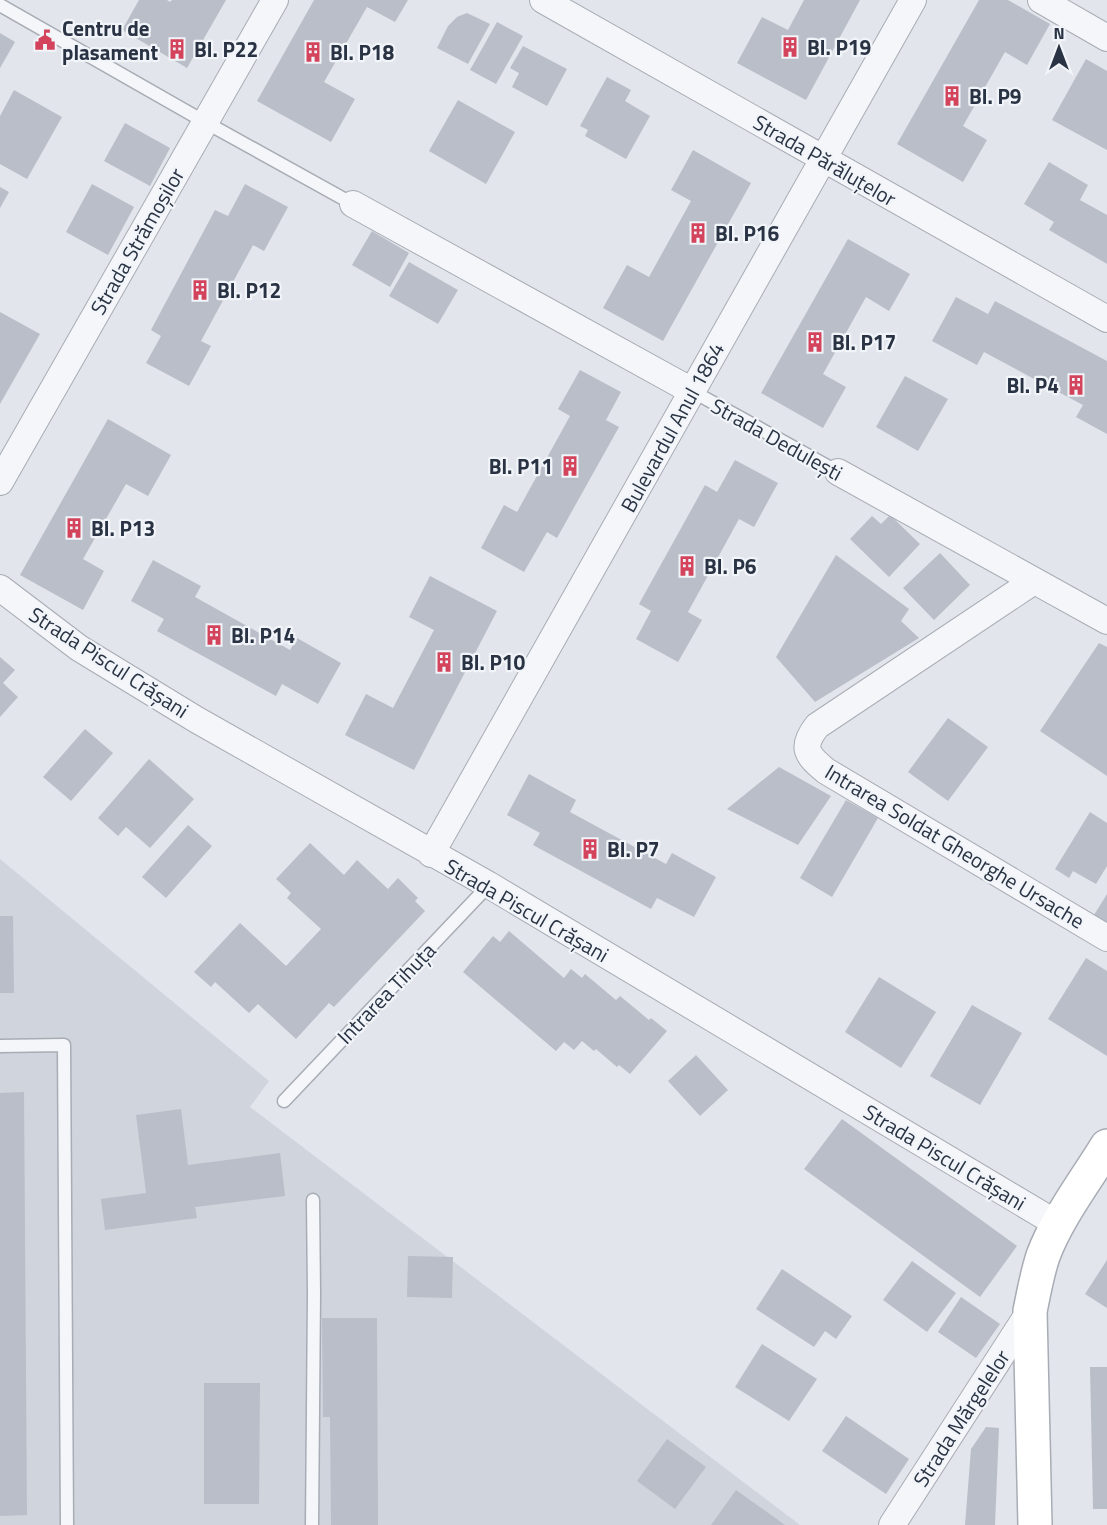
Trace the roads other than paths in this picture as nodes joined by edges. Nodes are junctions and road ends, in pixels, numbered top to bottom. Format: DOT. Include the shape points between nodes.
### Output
graph roads {
  1 [pos="275,0"];
  2 [pos="543,0"];
  3 [pos="913,0"];
  4 [pos="1041,0"];
  5 [pos="0,4"];
  6 [pos="1107,38"];
  7 [pos="205,123"];
  8 [pos="823,159"];
  9 [pos="353,204"];
  10 [pos="1107,319"];
  11 [pos="692,391"];
  12 [pos="838,472"];
  13 [pos="0,482"];
  14 [pos="1034,581"];
  15 [pos="0,588"];
  16 [pos="1107,621"];
  17 [pos="431,854"];
  18 [pos="489,885"];
  19 [pos="1107,938"];
  20 [pos="0,1046"];
  21 [pos="284,1101"];
  22 [pos="1107,1146"];
  23 [pos="313,1200"];
  24 [pos="1059,1225"];
  25 [pos="1030,1311"];
  26 [pos="67,1525"];
  27 [pos="312,1525"];
  28 [pos="892,1525"];
  29 [pos="1035,1525"];
  1 -- 7 [label="street, Strada Strămoșilor"];
  2 -- 8 [label="street, Strada Părăluțelor"];
  3 -- 8 [label="street, Bulevardul Anul 1864"];
  4 -- 6 [label="street"];
  5 -- 7 [label="lane"];
  7 -- 9 [label="lane"];
  7 -- 13 [label="street, Strada Strămoșilor"];
  8 -- 10 [label="street, Strada Părăluțelor"];
  8 -- 11 [label="street, Bulevardul Anul 1864"];
  9 -- 11 [label="street, Strada Dedulești"];
  11 -- 12 [label="lane, Strada Dedulești"];
  11 -- 17 [label="street, Bulevardul Anul 1864"];
  12 -- 14 [label="street, Strada Dedulești"];
  14 -- 16 [label="street, Strada Dedulești"];
  14 -- 19 [label="street, Intrarea Soldat Gheorghe Ursache" via="817,726 808,737 807,747 810,758 826,771"];
  15 -- 17 [label="street, Strada Piscul Crășani" via="79,648"];
  17 -- 18 [label="street, Strada Piscul Crășani"];
  18 -- 21 [label="lane, Intrarea Tihuța"];
  18 -- 24 [label="street, Strada Piscul Crășani"];
  20 -- 26 [label="lane" via="64,1045"];
  22 -- 24 [label="street, Strada Mărgelelor"];
  23 -- 27 [label="lane"];
  24 -- 25 [label="street, Strada Mărgelelor" via="1044,1253"];
  25 -- 28 [label="street, Strada Mărgelelor"];
  25 -- 29 [label="street, Strada Mărgelelor"];
}
